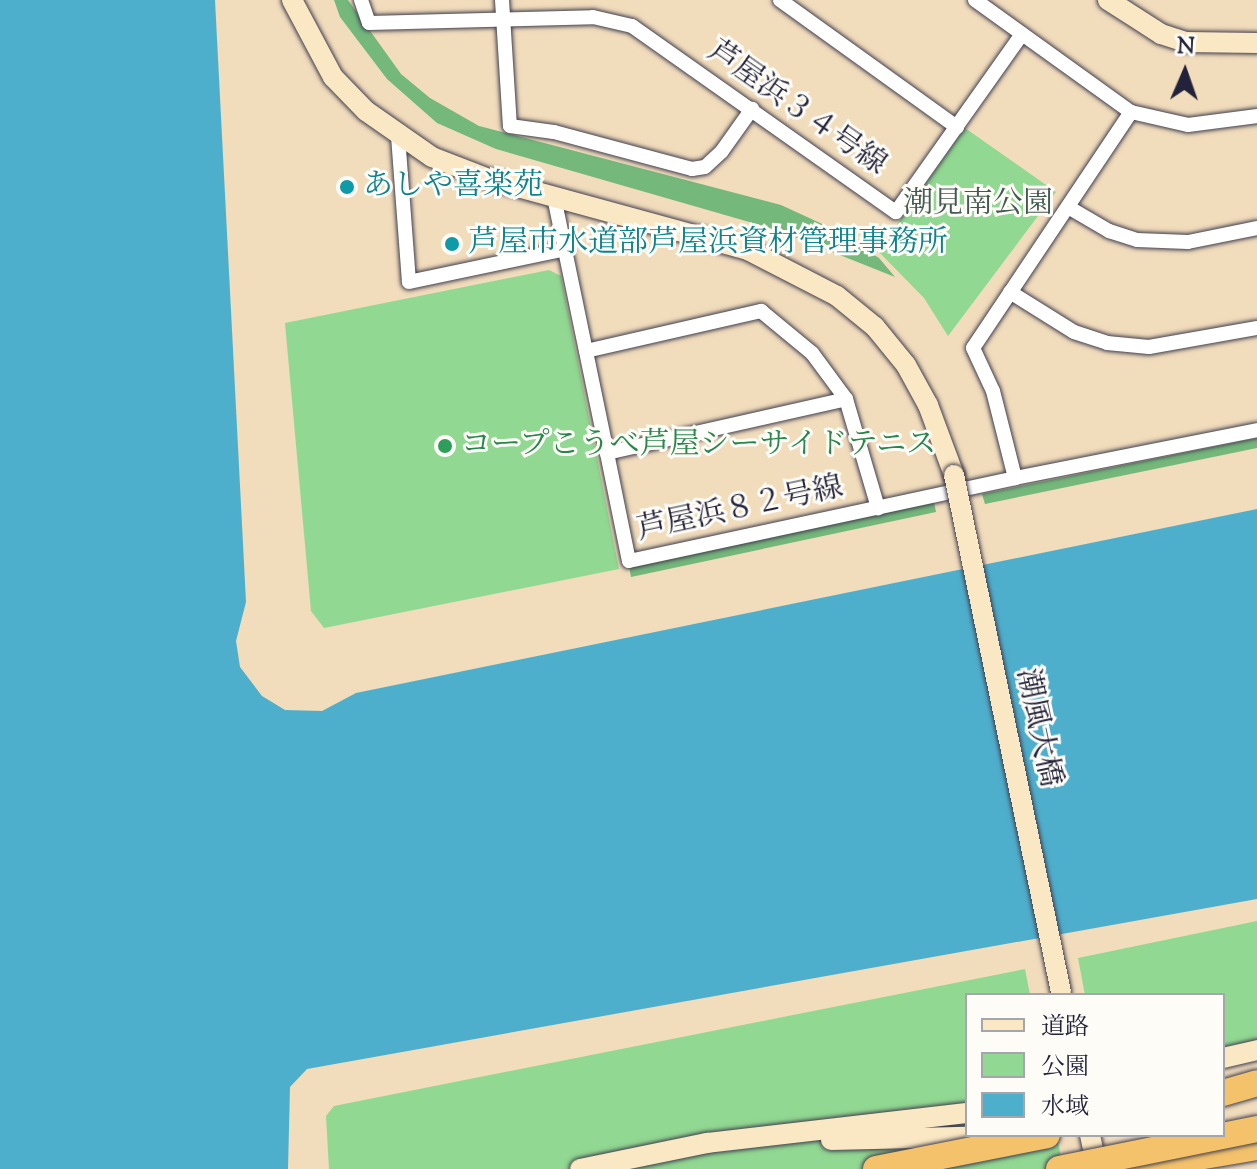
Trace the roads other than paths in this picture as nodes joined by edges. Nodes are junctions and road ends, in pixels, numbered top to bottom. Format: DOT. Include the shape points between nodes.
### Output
graph roads {
  1 [pos="292,0"];
  2 [pos="361,0"];
  3 [pos="502,0"];
  4 [pos="780,0"];
  5 [pos="975,0"];
  6 [pos="1108,0"];
  7 [pos="503,16"];
  8 [pos="1022,34"];
  9 [pos="1257,43"];
  10 [pos="752,109"];
  11 [pos="1131,112"];
  12 [pos="1257,116"];
  13 [pos="957,127"];
  14 [pos="398,136"];
  15 [pos="554,197"];
  16 [pos="1068,207"];
  17 [pos="1257,228"];
  18 [pos="566,249"];
  19 [pos="1010,292"];
  20 [pos="1257,328"];
  21 [pos="586,351"];
  22 [pos="846,399"];
  23 [pos="1257,430"];
  24 [pos="607,453"];
  25 [pos="1015,478"];
  26 [pos="878,508"];
  27 [pos="1061,993"];
  28 [pos="1257,1050"];
  29 [pos="1225,1058"];
  30 [pos="1257,1059"];
  31 [pos="1225,1067"];
  32 [pos="1257,1083"];
  33 [pos="1225,1092"];
  34 [pos="1257,1093"];
  35 [pos="1225,1100"];
  36 [pos="965,1113"];
  37 [pos="1257,1130"];
  38 [pos="1225,1132"];
  39 [pos="1225,1136"];
  40 [pos="976,1137"];
  41 [pos="1037,1137"];
  42 [pos="1090,1137"];
  43 [pos="1221,1137"];
  44 [pos="707,1143"];
  45 [pos="1257,1147"];
  46 [pos="580,1169"];
  47 [pos="876,1169"];
  48 [pos="1059,1169"];
  49 [pos="1097,1169"];
  50 [pos="1128,1169"];
  1 -- 14 [label="main road, 潮風大橋" via="333,77"];
  2 -- 7 [label="street, 芦屋浜３４号線" via="369,23"];
  3 -- 7 [label="street"];
  4 -- 13 [label="street"];
  5 -- 8 [label="street"];
  6 -- 9 [label="main road" via="1173,38 1213,45"];
  7 -- 10 [label="street, 芦屋浜３４号線" via="614,19"];
  7 -- 10 [label="street" via="510,126 554,132 692,169 705,167 722,151"];
  8 -- 11 [label="street"];
  8 -- 13 [label="street, 芦屋浜３４号線"];
  10 -- 13 [label="street, 芦屋浜３４号線" via="896,212"];
  11 -- 12 [label="street" via="1188,125"];
  11 -- 16 [label="street"];
  14 -- 15 [label="main road, 潮風大橋" via="451,165"];
  14 -- 18 [label="street" via="409,282"];
  15 -- 18 [label="street"];
  15 -- 27 [label="main road, 潮風大橋, bridge" via="748,250 837,296 875,327 906,365 928,405 954,475"];
  16 -- 17 [label="street" via="1137,240 1188,242"];
  16 -- 19 [label="street"];
  18 -- 21 [label="street"];
  19 -- 20 [label="street" via="1074,332 1107,343 1149,347"];
  19 -- 25 [label="street" via="973,348 993,391"];
  21 -- 22 [label="street" via="761,311 812,353"];
  21 -- 24 [label="street"];
  22 -- 24 [label="street"];
  22 -- 26 [label="street"];
  23 -- 25 [label="street, 芦屋浜８２号線"];
  24 -- 26 [label="street, 芦屋浜８２号線" via="629,561"];
  25 -- 26 [label="street, 芦屋浜８２号線"];
  28 -- 29 [label="main road"];
  30 -- 31 [label="main road"];
  32 -- 33 [label="highway"];
  34 -- 35 [label="highway"];
  36 -- 44 [label="main road"];
  37 -- 38 [label="main road, bridge"];
  37 -- 39 [label="highway, bridge"];
  40 -- 44 [label="main road, bridge"];
  41 -- 47 [label="highway, bridge"];
  42 -- 49 [label="main road"];
  43 -- 48 [label="highway, bridge"];
  44 -- 46 [label="main road"];
  45 -- 50 [label="highway"];
}
